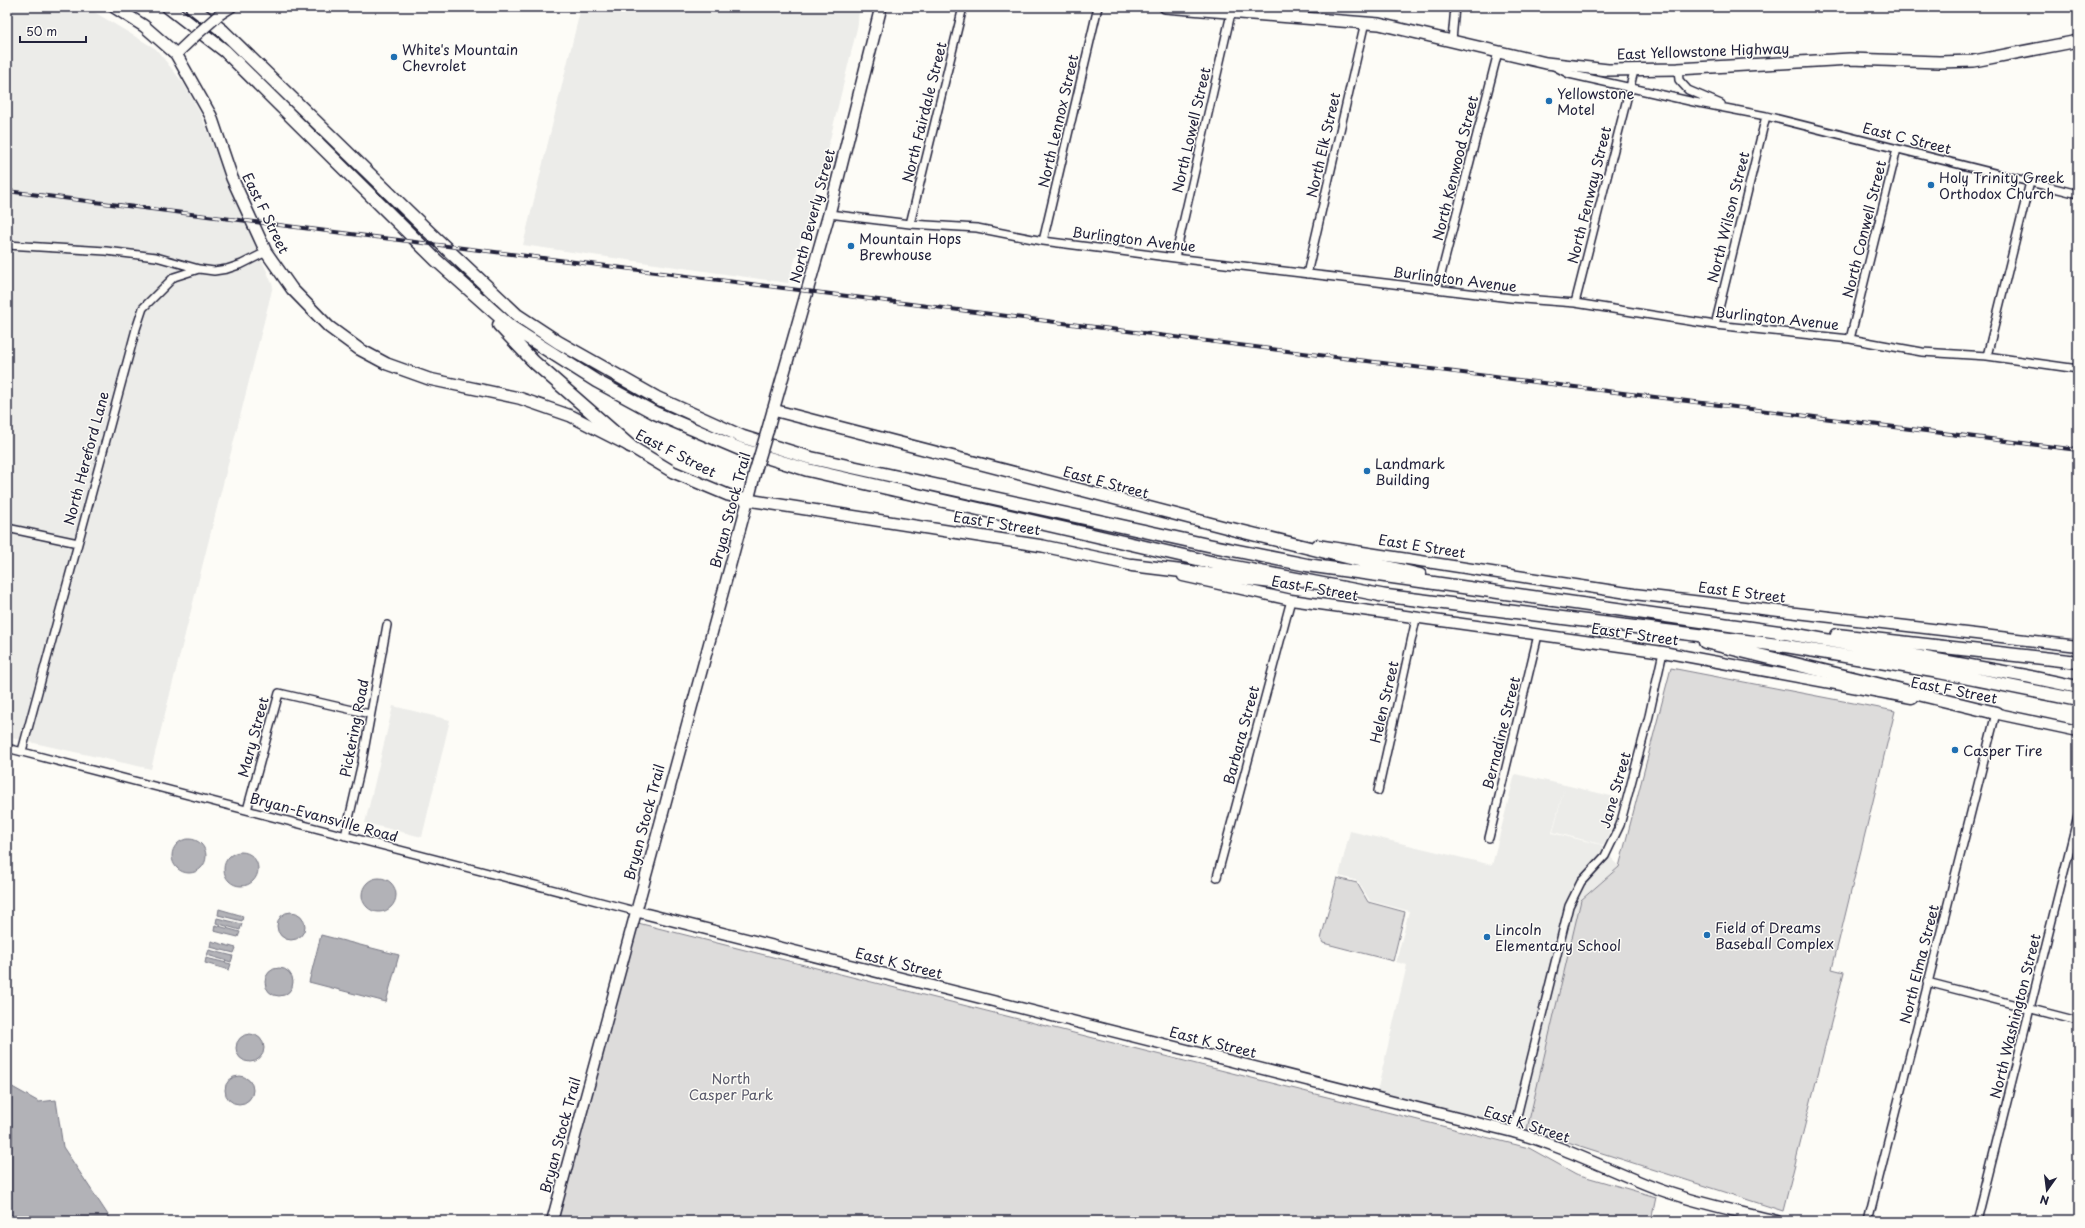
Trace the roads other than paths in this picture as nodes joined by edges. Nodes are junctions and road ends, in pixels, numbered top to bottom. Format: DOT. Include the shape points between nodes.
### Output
graph roads {
  1 [pos="114,7"];
  2 [pos="168,7"];
  3 [pos="192,7"];
  4 [pos="230,7"];
  5 [pos="881,7"];
  6 [pos="963,7"];
  7 [pos="1098,7"];
  8 [pos="1165,7"];
  9 [pos="1455,7"];
  10 [pos="1232,10"];
  11 [pos="1365,22"];
  12 [pos="1452,40"];
  13 [pos="2078,41"];
  14 [pos="1498,52"];
  15 [pos="176,54"];
  16 [pos="1546,62"];
  17 [pos="1678,70"];
  18 [pos="1634,71"];
  19 [pos="1630,87"];
  20 [pos="1730,108"];
  21 [pos="1766,116"];
  22 [pos="1897,149"];
  23 [pos="2030,182"];
  24 [pos="2078,194"];
  25 [pos="829,214"];
  26 [pos="910,224"];
  27 [pos="1043,241"];
  28 [pos="7,245"];
  29 [pos="266,252"];
  30 [pos="1175,258"];
  31 [pos="436,260"];
  32 [pos="199,269"];
  33 [pos="1307,274"];
  34 [pos="1438,290"];
  35 [pos="1575,303"];
  36 [pos="1715,325"];
  37 [pos="1850,339"];
  38 [pos="1987,356"];
  39 [pos="2078,369"];
  40 [pos="773,410"];
  41 [pos="767,432"];
  42 [pos="630,446"];
  43 [pos="748,500"];
  44 [pos="7,528"];
  45 [pos="1232,529"];
  46 [pos="78,543"];
  47 [pos="1132,564"];
  48 [pos="1457,587"];
  49 [pos="1386,596"];
  50 [pos="1291,600"];
  51 [pos="1416,619"];
  52 [pos="387,625"];
  53 [pos="1630,625"];
  54 [pos="1786,633"];
  55 [pos="1538,635"];
  56 [pos="2078,646"];
  57 [pos="1663,652"];
  58 [pos="2078,662"];
  59 [pos="2078,688"];
  60 [pos="2078,700"];
  61 [pos="1996,713"];
  62 [pos="370,714"];
  63 [pos="2078,731"];
  64 [pos="7,748"];
  65 [pos="22,752"];
  66 [pos="1378,791"];
  67 [pos="247,810"];
  68 [pos="2078,816"];
  69 [pos="345,836"];
  70 [pos="1489,838"];
  71 [pos="1217,877"];
  72 [pos="635,911"];
  73 [pos="1927,982"];
  74 [pos="2031,1009"];
  75 [pos="2078,1021"];
  76 [pos="1513,1132"];
  77 [pos="1759,1219"];
  78 [pos="552,1221"];
  79 [pos="1777,1221"];
  80 [pos="1868,1221"];
  81 [pos="1977,1221"];
  1 -- 15 [label="main road, East F Street" via="144,26"];
  2 -- 31 [label="highway" via="224,51"];
  3 -- 48 [label="highway" via="223,31 517,315 558,342 631,383 743,437 818,459 1307,565"];
  4 -- 15 [label="main road, bridge"];
  5 -- 25 [label="main road, North Beverly Street"];
  6 -- 26 [label="street, North Fairdale Street"];
  7 -- 27 [label="street, North Lennox Street"];
  8 -- 10 [label="main road, East Yellowstone Highway"];
  9 -- 12 [label="street"];
  10 -- 11 [label="main road, East Yellowstone Highway"];
  10 -- 30 [label="street, North Lowell Street"];
  11 -- 12 [label="main road, East Yellowstone Highway"];
  11 -- 33 [label="street, North Elk Street"];
  12 -- 14 [label="main road, East Yellowstone Highway"];
  13 -- 17 [label="main road, East Yellowstone Highway" via="1974,61 1850,60"];
  14 -- 16 [label="main road, East Yellowstone Highway"];
  14 -- 34 [label="street, North Kenwood Street"];
  15 -- 29 [label="main road, East F Street" via="211,116 232,178"];
  16 -- 18 [label="main road, East Yellowstone Highway"];
  16 -- 19 [label="street, East C Street" via="1569,74"];
  17 -- 18 [label="main road, East Yellowstone Highway"];
  17 -- 20 [label="street, East C Street" via="1679,80 1688,90"];
  18 -- 19 [label="street, North Fenway Street"];
  19 -- 20 [label="street, East C Street"];
  19 -- 35 [label="street, North Fenway Street"];
  20 -- 21 [label="street, East C Street"];
  21 -- 22 [label="street, East C Street"];
  21 -- 36 [label="street, North Wilson Street"];
  22 -- 23 [label="street, East C Street"];
  22 -- 37 [label="street, North Conwell Street"];
  23 -- 24 [label="street, East C Street"];
  23 -- 38 [label="street"];
  25 -- 26 [label="street, Burlington Avenue"];
  25 -- 40 [label="main road, North Beverly Street"];
  26 -- 27 [label="street, Burlington Avenue" via="977,228"];
  27 -- 30 [label="street, Burlington Avenue"];
  28 -- 32 [label="street" via="149,256"];
  29 -- 32 [label="street, North Hereford Lane" via="227,269"];
  29 -- 42 [label="main road, East F Street" via="292,289 329,327 359,349 388,364 429,379 518,398 571,416"];
  30 -- 33 [label="street, Burlington Avenue"];
  31 -- 42 [label="highway" via="534,362"];
  31 -- 49 [label="highway" via="511,327 596,381 655,413 740,449 808,470 1203,561"];
  32 -- 46 [label="street, North Hereford Lane" via="174,277 143,308"];
  33 -- 34 [label="street, Burlington Avenue"];
  34 -- 35 [label="street, Burlington Avenue"];
  35 -- 36 [label="street, Burlington Avenue"];
  36 -- 37 [label="street, Burlington Avenue"];
  37 -- 38 [label="street, Burlington Avenue" via="1922,352"];
  38 -- 39 [label="street, Burlington Avenue"];
  40 -- 41 [label="main road, North Beverly Street"];
  40 -- 45 [label="main road, East E Street"];
  41 -- 43 [label="main road, Bryan Stock Trail, bridge"];
  42 -- 43 [label="main road, East F Street" via="697,483"];
  43 -- 47 [label="main road, East F Street" via="1043,546"];
  43 -- 72 [label="main road, Bryan Stock Trail"];
  44 -- 46 [label="street"];
  45 -- 48 [label="highway" via="1417,574"];
  45 -- 56 [label="main road, East E Street" via="1317,545 1634,594"];
  46 -- 65 [label="street, North Hereford Lane"];
  47 -- 49 [label="highway"];
  47 -- 50 [label="main road, East F Street"];
  48 -- 54 [label="highway" via="1630,609"];
  49 -- 53 [label="highway"];
  50 -- 51 [label="main road, East F Street"];
  50 -- 71 [label="street, Barbara Street"];
  51 -- 55 [label="main road, East F Street"];
  51 -- 66 [label="street, Helen Street"];
  52 -- 62 [label="street, Pickering Road"];
  53 -- 60 [label="highway" via="1846,656"];
  53 -- 61 [label="highway"];
  54 -- 58 [label="highway" via="1825,633"];
  54 -- 59 [label="highway" via="2026,676"];
  55 -- 57 [label="main road, East F Street"];
  55 -- 70 [label="street, Bernadine Street"];
  57 -- 61 [label="main road, East F Street"];
  57 -- 76 [label="street, Jane Street" via="1620,825 1604,856 1581,882 1569,906"];
  61 -- 63 [label="main road, East F Street"];
  61 -- 73 [label="street, North Elma Street"];
  62 -- 67 [label="street, Mary Street" via="278,693"];
  62 -- 69 [label="street, Pickering Road"];
  64 -- 65 [label="street, Bryan-Evansville Road"];
  65 -- 67 [label="street, Bryan-Evansville Road"];
  67 -- 69 [label="street, Bryan-Evansville Road"];
  68 -- 74 [label="street, North Washington Street"];
  69 -- 72 [label="street, Bryan-Evansville Road"];
  72 -- 76 [label="main road, East K Street"];
  72 -- 78 [label="main road, Bryan Stock Trail"];
  73 -- 74 [label="street"];
  73 -- 80 [label="street, North Elma Street"];
  74 -- 75 [label="street"];
  74 -- 81 [label="street, North Washington Street"];
  76 -- 77 [label="main road, East K Street" via="1556,1146 1660,1190"];
  77 -- 79 [label="main road, East K Street"];
}
